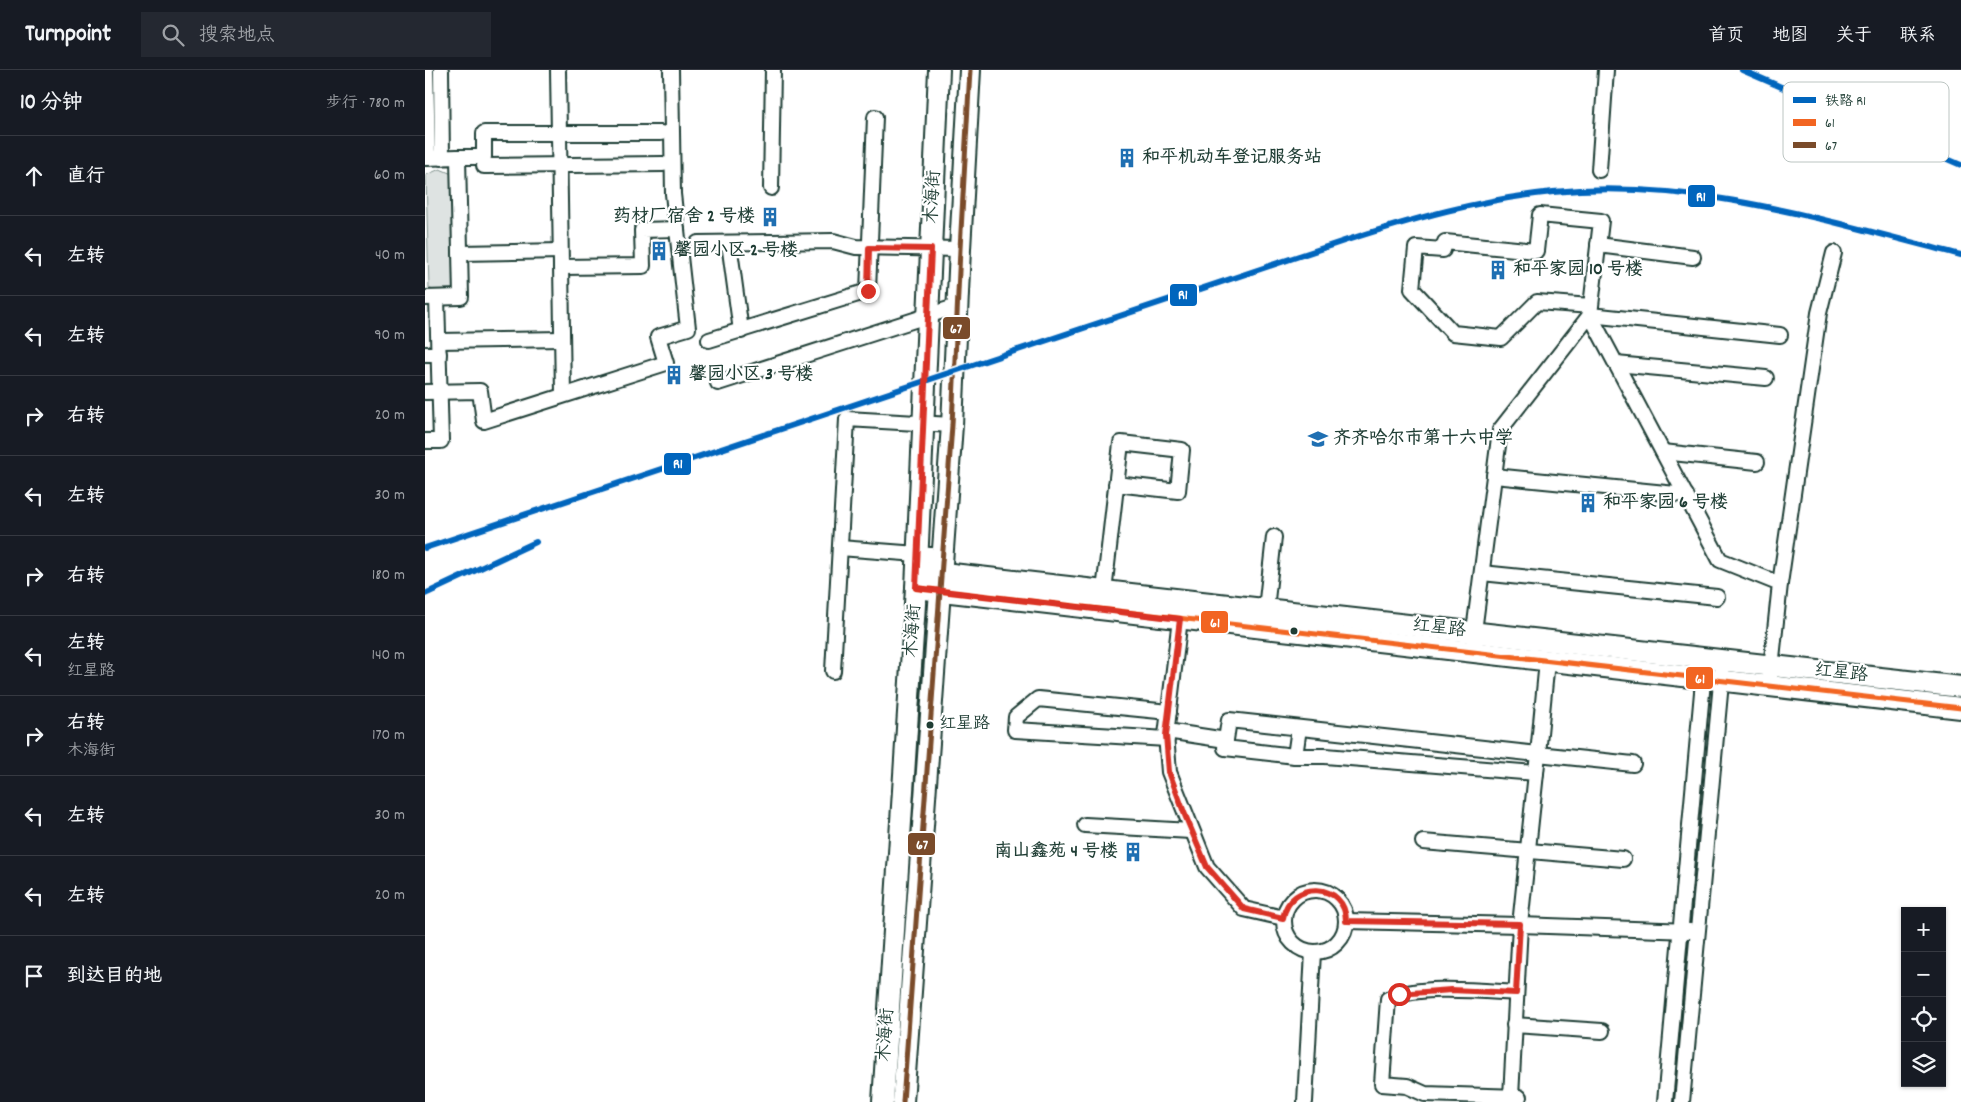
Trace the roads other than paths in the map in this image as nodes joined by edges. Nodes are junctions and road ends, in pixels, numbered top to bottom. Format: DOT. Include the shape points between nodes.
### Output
graph roads {
  1 [pos="427,70"];
  2 [pos="441,70"];
  3 [pos="558,70"];
  4 [pos="671,70"];
  5 [pos="773,70"];
  6 [pos="939,70"];
  7 [pos="970,70"];
  8 [pos="1606,70"];
  9 [pos="875,117"];
  10 [pos="661,132"];
  11 [pos="559,133"];
  12 [pos="426,158"];
  13 [pos="442,158"];
  14 [pos="484,161"];
  15 [pos="458,162"];
  16 [pos="663,164"];
  17 [pos="559,165"];
  18 [pos="1599,170"];
  19 [pos="771,188"];
  20 [pos="677,229"];
  21 [pos="698,243"];
  22 [pos="729,243"];
  23 [pos="1598,245"];
  24 [pos="869,248"];
  25 [pos="931,249"];
  26 [pos="960,249"];
  27 [pos="460,252"];
  28 [pos="560,252"];
  29 [pos="1834,252"];
  30 [pos="1693,257"];
  31 [pos="561,268"];
  32 [pos="431,298"];
  33 [pos="958,306"];
  34 [pos="1591,311"];
  35 [pos="928,317"];
  36 [pos="741,331"];
  37 [pos="1780,335"];
  38 [pos="562,339"];
  39 [pos="709,340"];
  40 [pos="434,350"];
  41 [pos="1616,364"];
  42 [pos="1766,378"];
  43 [pos="718,383"];
  44 [pos="425,392"];
  45 [pos="440,392"];
  46 [pos="563,396"];
  47 [pos="923,424"];
  48 [pos="953,425"];
  49 [pos="425,441"];
  50 [pos="1663,452"];
  51 [pos="1757,462"];
  52 [pos="1494,476"];
  53 [pos="1116,484"];
  54 [pos="1686,495"];
  55 [pos="1274,537"];
  56 [pos="840,548"];
  57 [pos="917,571"];
  58 [pos="942,573"];
  59 [pos="1481,573"];
  60 [pos="1780,584"];
  61 [pos="1104,591"];
  62 [pos="1717,597"];
  63 [pos="1266,609"];
  64 [pos="1180,619"];
  65 [pos="1474,633"];
  66 [pos="1471,652"];
  67 [pos="1547,661"];
  68 [pos="1771,666"];
  69 [pos="1713,670"];
  70 [pos="833,671"];
  71 [pos="1769,686"];
  72 [pos="1961,687"];
  73 [pos="1961,708"];
  74 [pos="1169,712"];
  75 [pos="1299,728"];
  76 [pos="1167,735"];
  77 [pos="1226,740"];
  78 [pos="1442,743"];
  79 [pos="1538,754"];
  80 [pos="1295,756"];
  81 [pos="1430,764"];
  82 [pos="1633,764"];
  83 [pos="1536,773"];
  84 [pos="1085,825"];
  85 [pos="1191,831"];
  86 [pos="1423,842"];
  87 [pos="1528,851"];
  88 [pos="1623,859"];
  89 [pos="1283,918"];
  90 [pos="1346,921"];
  91 [pos="1520,924"];
  92 [pos="1681,931"];
  93 [pos="1698,931"];
  94 [pos="1313,952"];
  95 [pos="1516,993"];
  96 [pos="1514,1025"];
  97 [pos="1602,1031"];
  98 [pos="1425,1098"];
  99 [pos="1515,1099"];
  100 [pos="883,1102"];
  101 [pos="903,1102"];
  102 [pos="1305,1102"];
  103 [pos="1665,1102"];
  104 [pos="1682,1102"];
  1 -- 12 [label="street"];
  2 -- 13 [label="street"];
  3 -- 11 [label="street"];
  4 -- 20 [label="street" via="673,194"];
  5 -- 19 [label="street"];
  6 -- 25 [label="street, 木海街"];
  7 -- 26 [label="street, 木海街"];
  8 -- 18 [label="street"];
  9 -- 24 [label="street"];
  10 -- 11 [label="street"];
  11 -- 14 [label="street" via="483,133"];
  11 -- 17 [label="street"];
  12 -- 13 [label="street"];
  13 -- 15 [label="street"];
  14 -- 15 [label="street"];
  14 -- 17 [label="street"];
  15 -- 27 [label="street"];
  16 -- 17 [label="street"];
  17 -- 28 [label="street"];
  20 -- 31 [label="street" via="642,230 643,266"];
  20 -- 46 [label="street" via="688,328 658,337 666,363"];
  21 -- 22 [label="street"];
  22 -- 24 [label="street" via="833,241"];
  22 -- 36 [label="street"];
  23 -- 30 [label="street"];
  23 -- 34 [label="street"];
  23 -- 34 [label="street" via="1601,221 1540,215 1536,251 1445,242 1443,250 1416,248 1412,289 1453,333 1501,338 1537,302"];
  24 -- 25 [label="street"];
  24 -- 36 [label="street" via="868,291"];
  25 -- 26 [label="street"];
  25 -- 35 [label="street, 木海街"];
  26 -- 33 [label="street, 木海街"];
  27 -- 28 [label="street"];
  27 -- 32 [label="street" via="461,298"];
  28 -- 31 [label="street"];
  29 -- 60 [label="street" via="1819,313"];
  31 -- 38 [label="street"];
  32 -- 40 [label="street"];
  33 -- 35 [label="street"];
  33 -- 48 [label="street, 木海街"];
  34 -- 37 [label="street"];
  34 -- 41 [label="street"];
  34 -- 52 [label="street" via="1500,430"];
  35 -- 43 [label="street"];
  35 -- 47 [label="street, 木海街"];
  36 -- 39 [label="street"];
  38 -- 40 [label="street"];
  38 -- 46 [label="street"];
  40 -- 45 [label="street"];
  41 -- 42 [label="street"];
  41 -- 50 [label="street"];
  44 -- 45 [label="street"];
  45 -- 46 [label="street" via="480,391 484,421"];
  45 -- 49 [label="street" via="441,441"];
  47 -- 48 [label="street"];
  47 -- 56 [label="street" via="847,419"];
  47 -- 57 [label="street, 木海街"];
  48 -- 58 [label="street, 木海街"];
  50 -- 51 [label="street"];
  50 -- 54 [label="street"];
  52 -- 54 [label="street"];
  52 -- 59 [label="street"];
  53 -- 53 [label="street" via="1121,443 1182,450 1178,491"];
  53 -- 61 [label="street"];
  54 -- 60 [label="street" via="1721,560"];
  55 -- 63 [label="street"];
  56 -- 57 [label="street"];
  56 -- 70 [label="street"];
  57 -- 58 [label="street, 红星路"];
  57 -- 58 [label="street"];
  57 -- 100 [label="street, 木海街"];
  58 -- 61 [label="street, 红星路"];
  58 -- 64 [label="street, 红星路"];
  58 -- 101 [label="street, 木海街"];
  59 -- 62 [label="street"];
  59 -- 65 [label="street"];
  60 -- 68 [label="street"];
  61 -- 63 [label="street, 红星路"];
  63 -- 65 [label="street, 红星路"];
  64 -- 66 [label="street, 红星路"];
  64 -- 74 [label="street"];
  65 -- 66 [label="street"];
  65 -- 69 [label="street, 红星路"];
  66 -- 67 [label="street, 红星路"];
  67 -- 69 [label="street, 红星路"];
  67 -- 79 [label="street"];
  68 -- 69 [label="street, 红星路"];
  68 -- 71 [label="street"];
  68 -- 72 [label="street, 红星路"];
  69 -- 71 [label="street, 红星路"];
  69 -- 92 [label="street"];
  69 -- 93 [label="street"];
  71 -- 73 [label="street, 红星路"];
  74 -- 76 [label="street"];
  74 -- 76 [label="street" via="1038,699 1016,717 1015,730"];
  75 -- 77 [label="street" via="1229,720"];
  75 -- 78 [label="street"];
  75 -- 80 [label="street"];
  76 -- 77 [label="street"];
  76 -- 85 [label="street" via="1169,772"];
  77 -- 80 [label="street" via="1225,748"];
  78 -- 79 [label="street"];
  78 -- 81 [label="street"];
  79 -- 82 [label="street"];
  79 -- 83 [label="street"];
  80 -- 81 [label="street"];
  81 -- 83 [label="street"];
  83 -- 87 [label="street"];
  84 -- 85 [label="street"];
  85 -- 89 [label="street" via="1207,867 1244,909"];
  86 -- 87 [label="street"];
  87 -- 88 [label="street"];
  87 -- 91 [label="street"];
  89 -- 90 [label="street" via="1290,901 1298,894 1319,890 1337,899 1343,907"];
  89 -- 94 [label="street" via="1285,932 1291,941 1299,948"];
  90 -- 91 [label="street"];
  90 -- 94 [label="street" via="1343,936 1337,944"];
  91 -- 92 [label="street"];
  91 -- 95 [label="street"];
  92 -- 93 [label="street"];
  92 -- 103 [label="street"];
  93 -- 104 [label="street"];
  94 -- 102 [label="street"];
  95 -- 96 [label="street"];
  95 -- 98 [label="street" via="1451,990 1399,994 1388,999 1382,1084 1407,1086"];
  96 -- 97 [label="street"];
  96 -- 99 [label="street"];
  98 -- 99 [label="street"];
}
